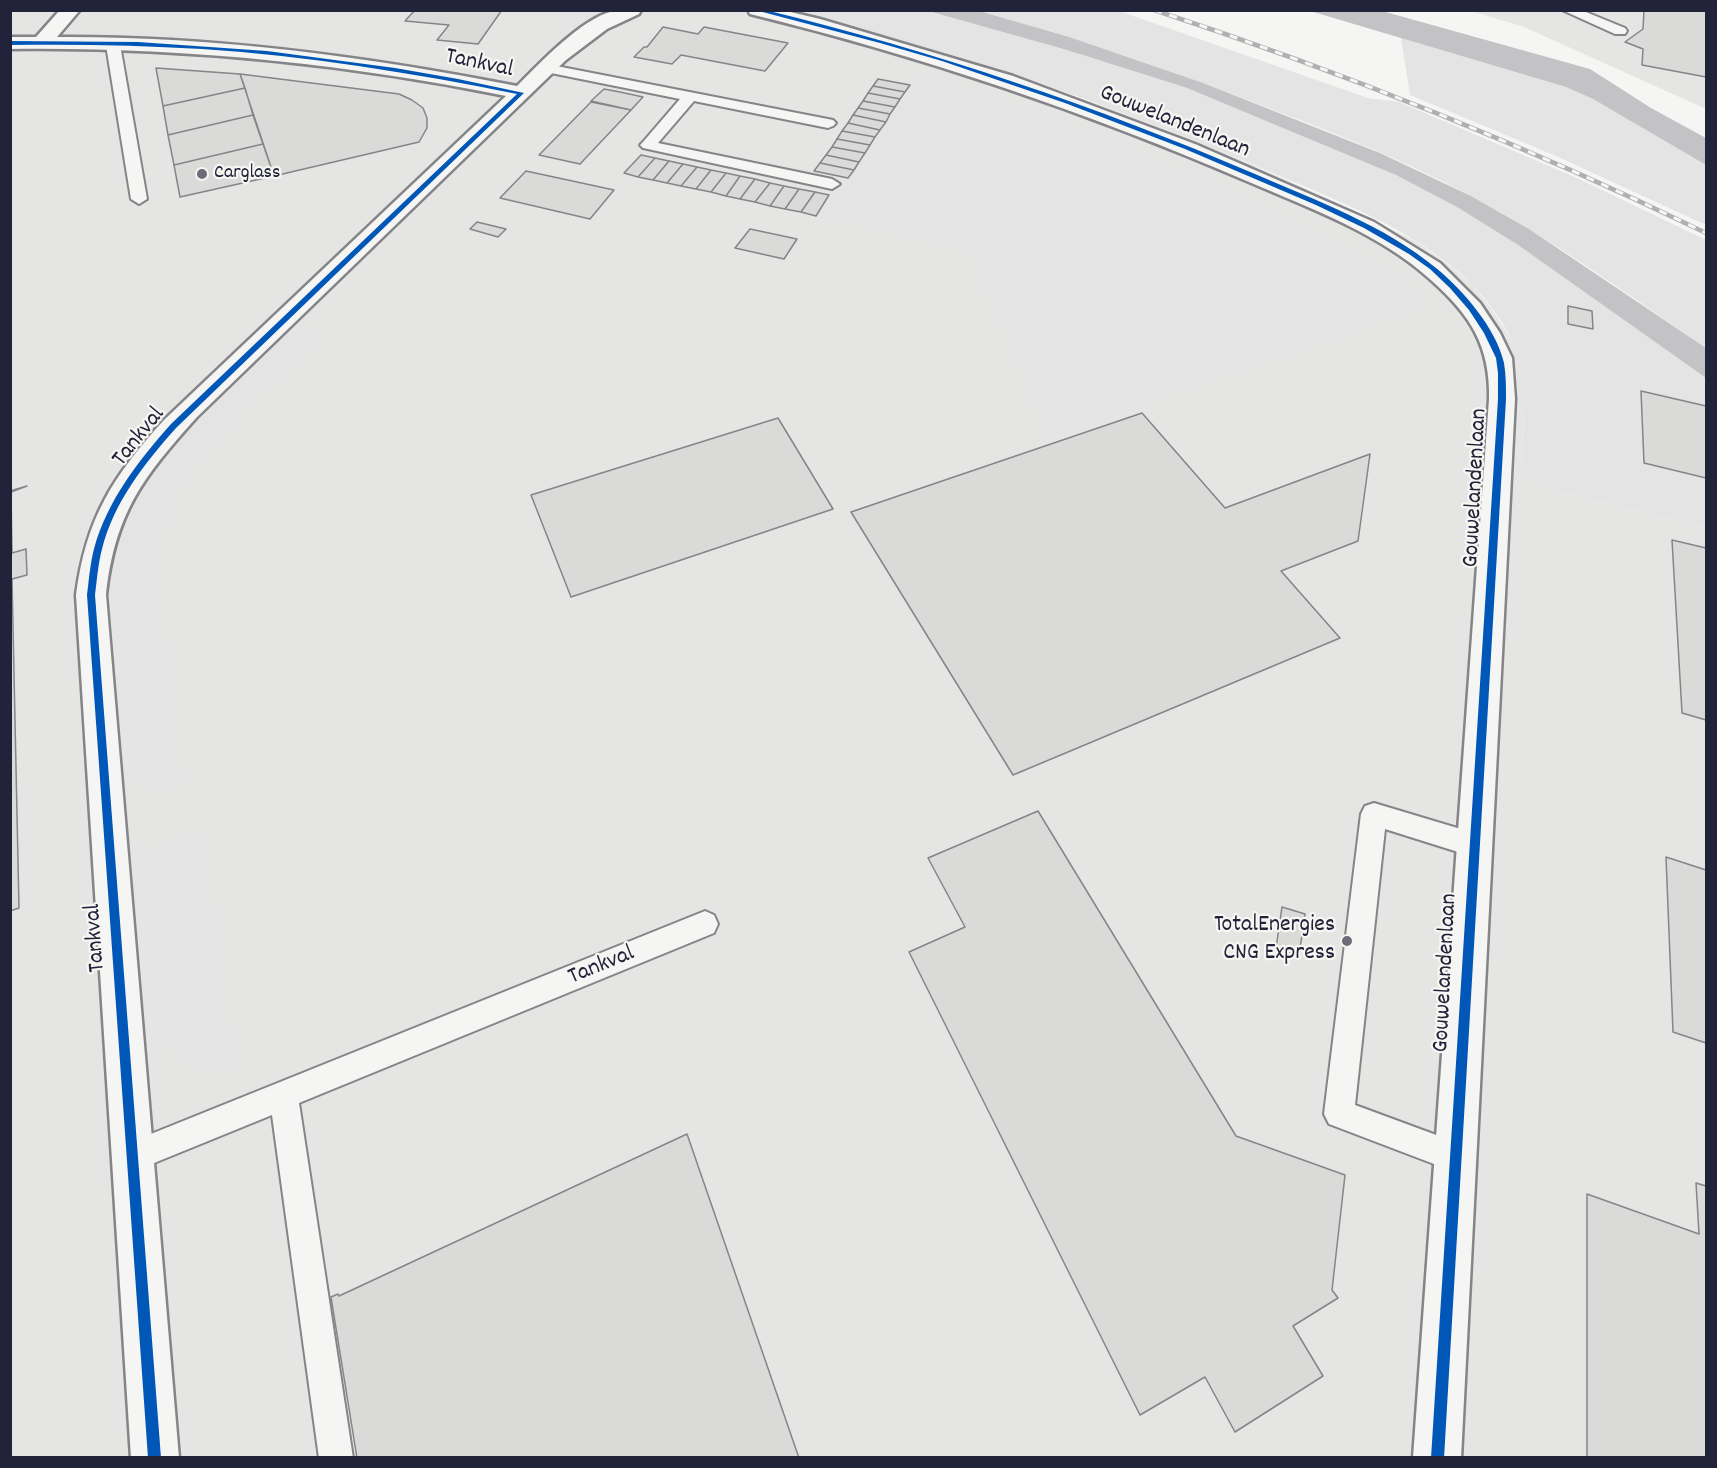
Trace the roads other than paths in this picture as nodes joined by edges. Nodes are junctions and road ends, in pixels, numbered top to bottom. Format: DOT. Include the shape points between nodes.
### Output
graph roads {
  1 [pos="71,10"];
  2 [pos="632,10"];
  3 [pos="757,10"];
  4 [pos="1568,10"];
  5 [pos="1620,31"];
  6 [pos="42,42"];
  7 [pos="10,43"];
  8 [pos="113,45"];
  9 [pos="546,68"];
  10 [pos="521,93"];
  11 [pos="691,95"];
  12 [pos="828,123"];
  13 [pos="832,184"];
  14 [pos="139,200"];
  15 [pos="1474,845"];
  16 [pos="705,924"];
  17 [pos="284,1098"];
  18 [pos="132,1157"];
  19 [pos="1455,1157"];
  20 [pos="155,1458"];
  21 [pos="336,1458"];
  22 [pos="1437,1458"];
  1 -- 6 [label="street"];
  2 -- 9 [label="street" via="594,27"];
  3 -- 15 [label="street, Gouwelandenlaan" via="951,62 1128,124 1271,183 1370,230 1424,263 1454,289 1491,340 1502,373"];
  4 -- 5 [label="lane"];
  6 -- 7 [label="street, Tankval"];
  6 -- 8 [label="street, Tankval"];
  8 -- 10 [label="street, Tankval" via="320,59"];
  8 -- 14 [label="lane"];
  9 -- 10 [label="street"];
  9 -- 11 [label="lane, Tankval"];
  10 -- 18 [label="street, Tankval" via="145,456 118,498 98,546 91,595"];
  11 -- 12 [label="lane, Tankval"];
  11 -- 13 [label="lane" via="648,145"];
  15 -- 19 [label="street, Gouwelandenlaan"];
  15 -- 19 [label="lane" via="1374,814 1340,1114"];
  16 -- 17 [label="lane, Tankval"];
  17 -- 18 [label="lane, Tankval"];
  17 -- 21 [label="lane"];
  18 -- 20 [label="street, Tankval"];
  19 -- 22 [label="street, Gouwelandenlaan"];
}
